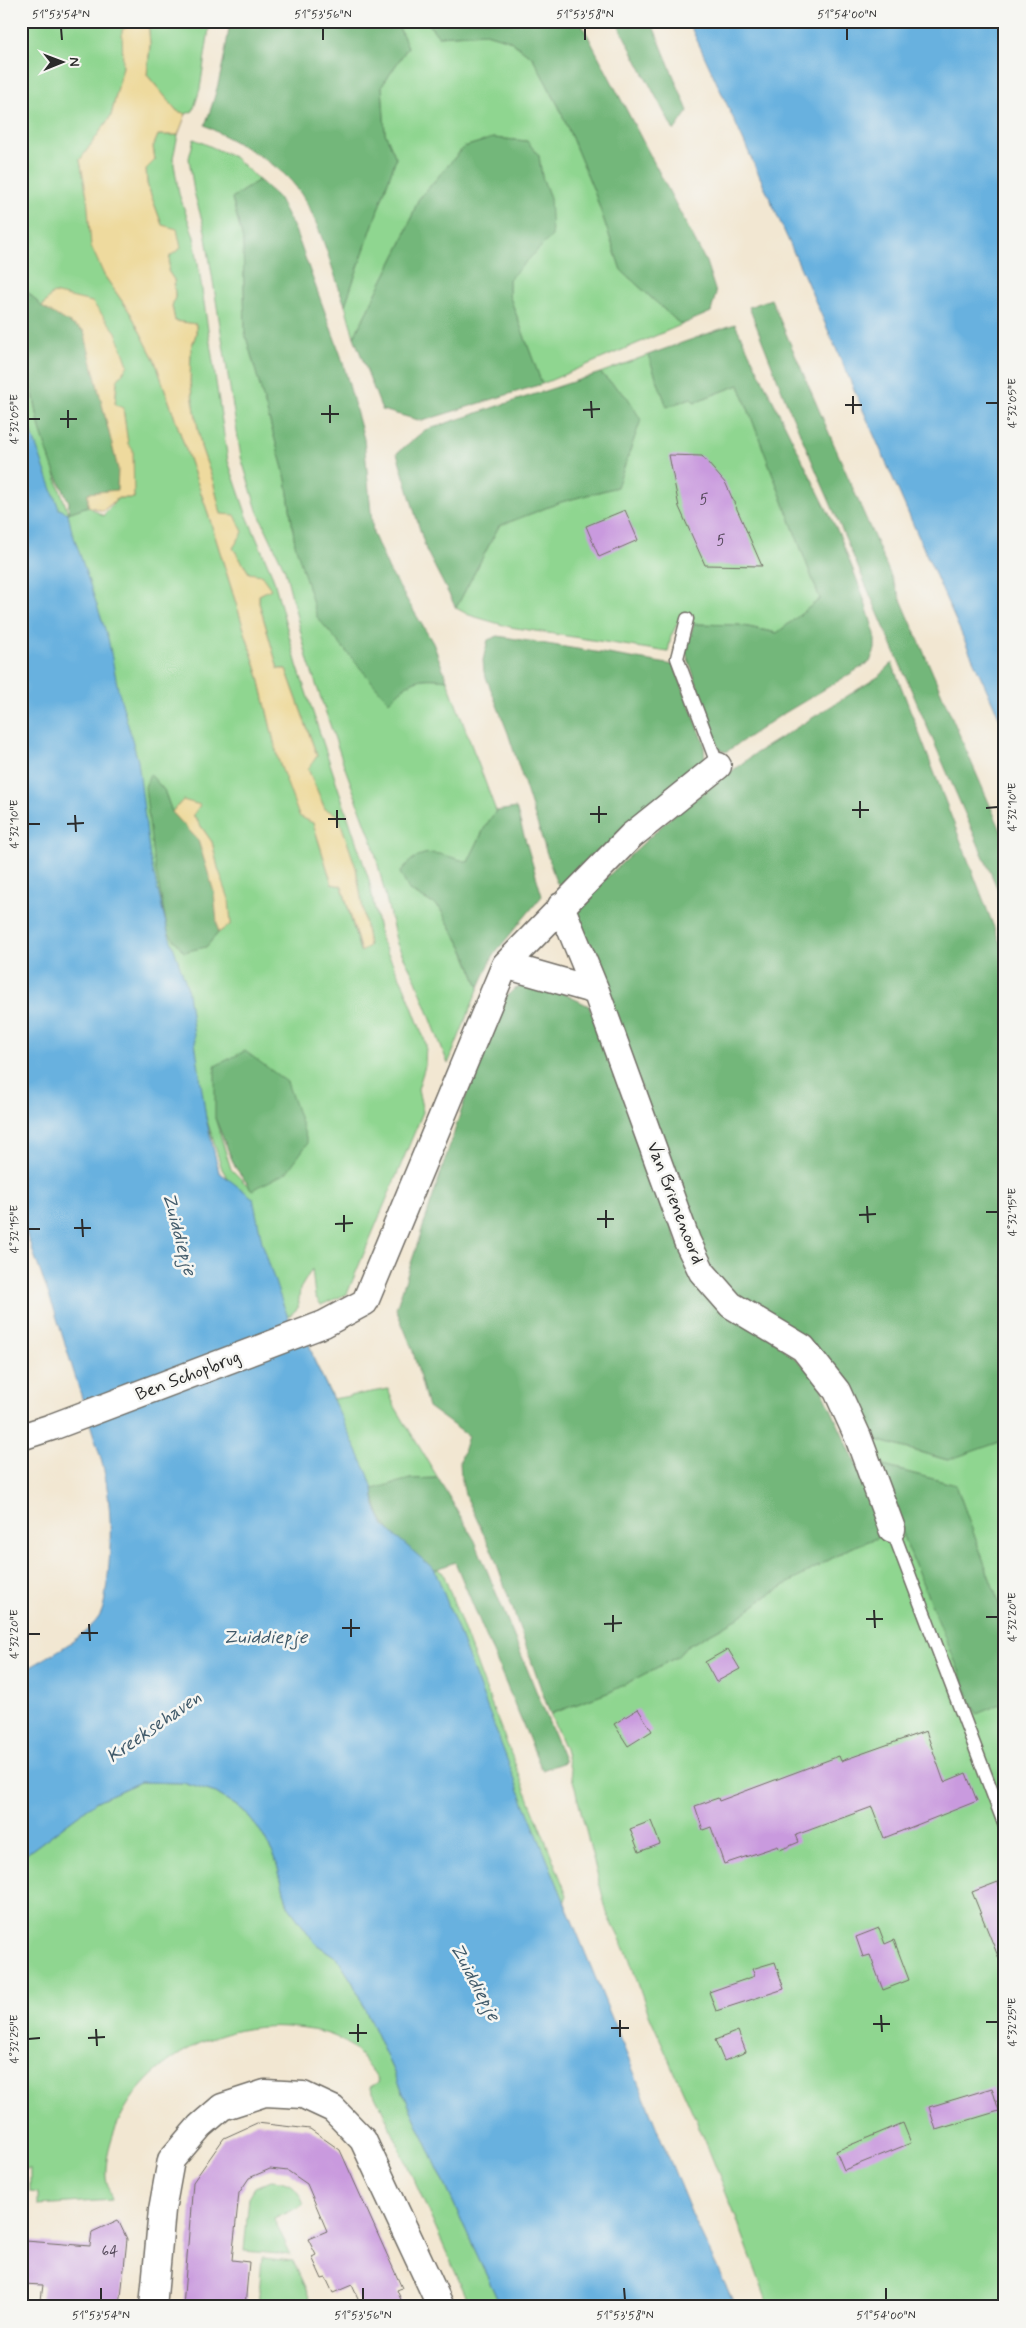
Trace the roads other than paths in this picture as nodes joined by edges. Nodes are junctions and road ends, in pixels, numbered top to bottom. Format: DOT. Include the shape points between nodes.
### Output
graph roads {
  1 [pos="687,619"];
  2 [pos="718,766"];
  3 [pos="561,906"];
  4 [pos="506,964"];
  5 [pos="596,991"];
  6 [pos="21,1436"];
  7 [pos="892,1529"];
  8 [pos="1005,1826"];
  9 [pos="154,2307"];
  10 [pos="441,2307"];
  1 -- 2 [label="lane" via="677,658"];
  2 -- 3 [label="street" via="631,836"];
  3 -- 4 [label="street"];
  3 -- 5 [label="street, Van Brienenoord"];
  4 -- 5 [label="street"];
  4 -- 6 [label="street, Ben Schopbrug" via="365,1302 324,1324"];
  5 -- 7 [label="street, Van Brienenoord" via="687,1241 702,1272 731,1305 803,1348 838,1391"];
  7 -- 8 [label="lane"];
  9 -- 10 [label="street" via="162,2210 171,2160 200,2126 222,2107 265,2093 303,2095 333,2109 364,2140"];
}
